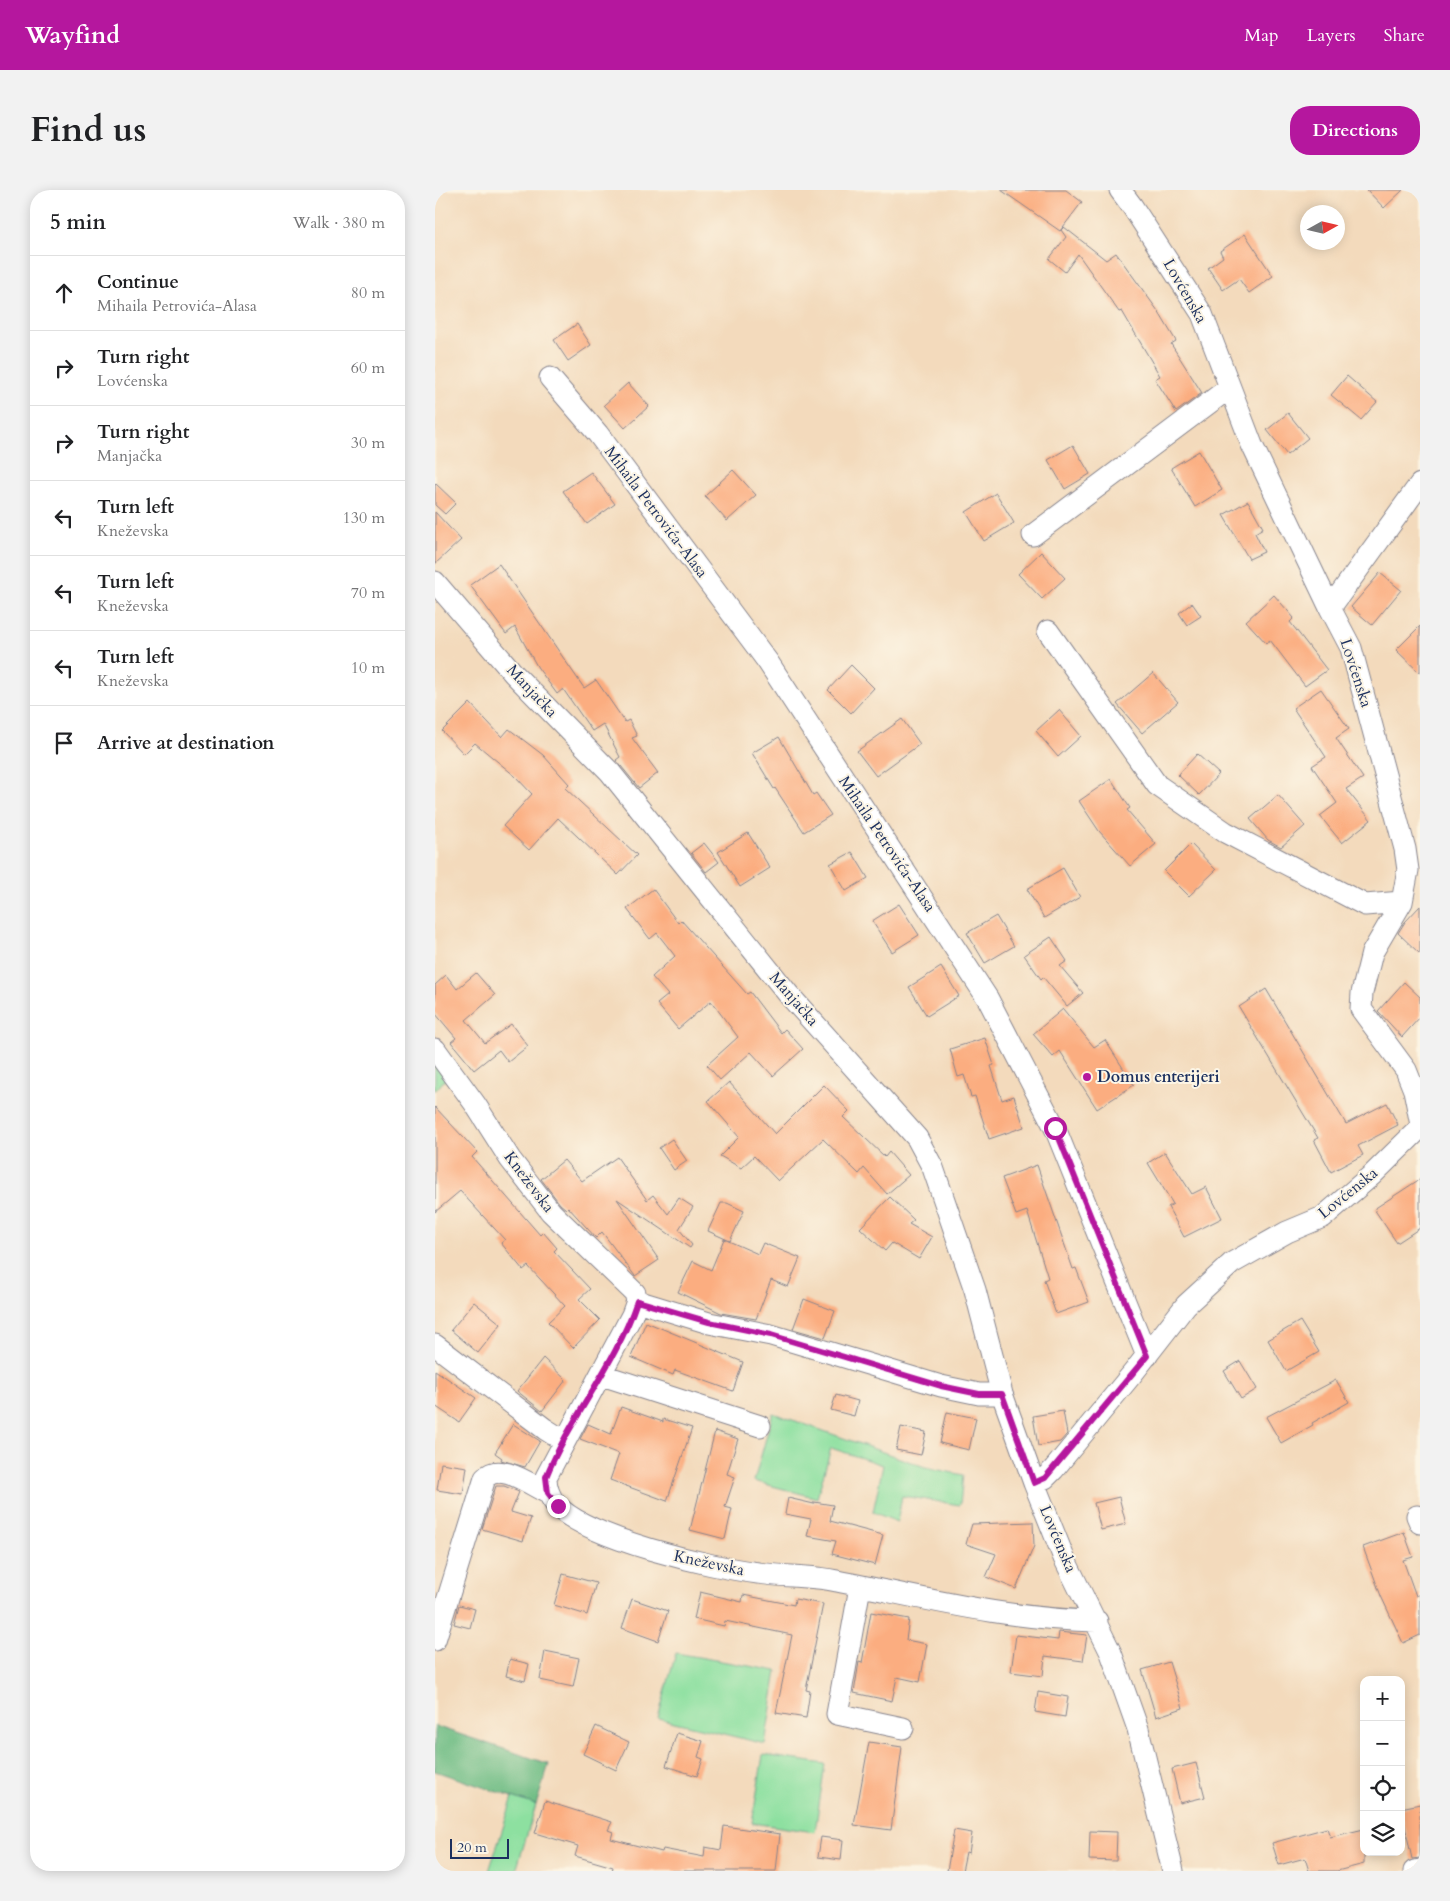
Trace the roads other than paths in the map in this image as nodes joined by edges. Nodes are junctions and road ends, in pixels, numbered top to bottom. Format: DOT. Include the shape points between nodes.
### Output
graph roads {
  1 [pos="1119,190"];
  2 [pos="550,378"];
  3 [pos="1229,388"];
  4 [pos="1420,484"];
  5 [pos="1033,535"];
  6 [pos="435,582"];
  7 [pos="1330,608"];
  8 [pos="1048,630"];
  9 [pos="1402,902"];
  10 [pos="435,1048"];
  11 [pos="1420,1120"];
  12 [pos="1420,1128"];
  13 [pos="637,1301"];
  14 [pos="435,1345"];
  15 [pos="1147,1356"];
  16 [pos="602,1375"];
  17 [pos="1002,1394"];
  18 [pos="760,1426"];
  19 [pos="564,1441"];
  20 [pos="1034,1483"];
  21 [pos="548,1493"];
  22 [pos="860,1587"];
  23 [pos="1097,1621"];
  24 [pos="435,1640"];
  25 [pos="903,1728"];
  26 [pos="1420,1870"];
  27 [pos="1173,1871"];
  28 [pos="1414,1871"];
  1 -- 3 [label="street, Lovćenska" via="1133,206 1202,314"];
  2 -- 15 [label="street, Mihaila Petrovića-Alasa" via="598,434 768,662 988,999 1055,1128"];
  3 -- 5 [label="street"];
  3 -- 7 [label="street, Lovćenska" via="1252,445"];
  4 -- 7 [label="street"];
  6 -- 17 [label="street, Manjačka" via="515,674 610,772 789,995 917,1138 933,1168 975,1290"];
  7 -- 9 [label="street, Lovćenska" via="1351,648 1405,849 1409,870"];
  8 -- 9 [label="street" via="1157,785 1225,832 1365,905"];
  9 -- 11 [label="street, Lovćenska" via="1372,953 1361,1009 1406,1070"];
  10 -- 13 [label="street, Kneževska" via="510,1159 551,1212 632,1287"];
  12 -- 15 [label="street, Lovćenska" via="1323,1217 1287,1232 1232,1263 1186,1305"];
  13 -- 16 [label="street"];
  13 -- 17 [label="street" via="709,1322 771,1335 941,1386 979,1394"];
  14 -- 19 [label="street"];
  15 -- 20 [label="street, Lovćenska" via="1054,1469"];
  16 -- 18 [label="street"];
  16 -- 19 [label="street"];
  17 -- 20 [label="street, Manjačka"];
  19 -- 21 [label="street" via="546,1477"];
  20 -- 23 [label="street, Lovćenska" via="1064,1558"];
  21 -- 22 [label="street, Kneževska" via="558,1506 585,1523 678,1557 759,1574 813,1577"];
  21 -- 24 [label="street" via="502,1472 485,1478"];
  22 -- 23 [label="street, Kneževska" via="993,1613"];
  22 -- 25 [label="street" via="837,1714"];
  23 -- 27 [label="street, Lovćenska" via="1138,1729"];
  26 -- 28 [label="street"];
}
